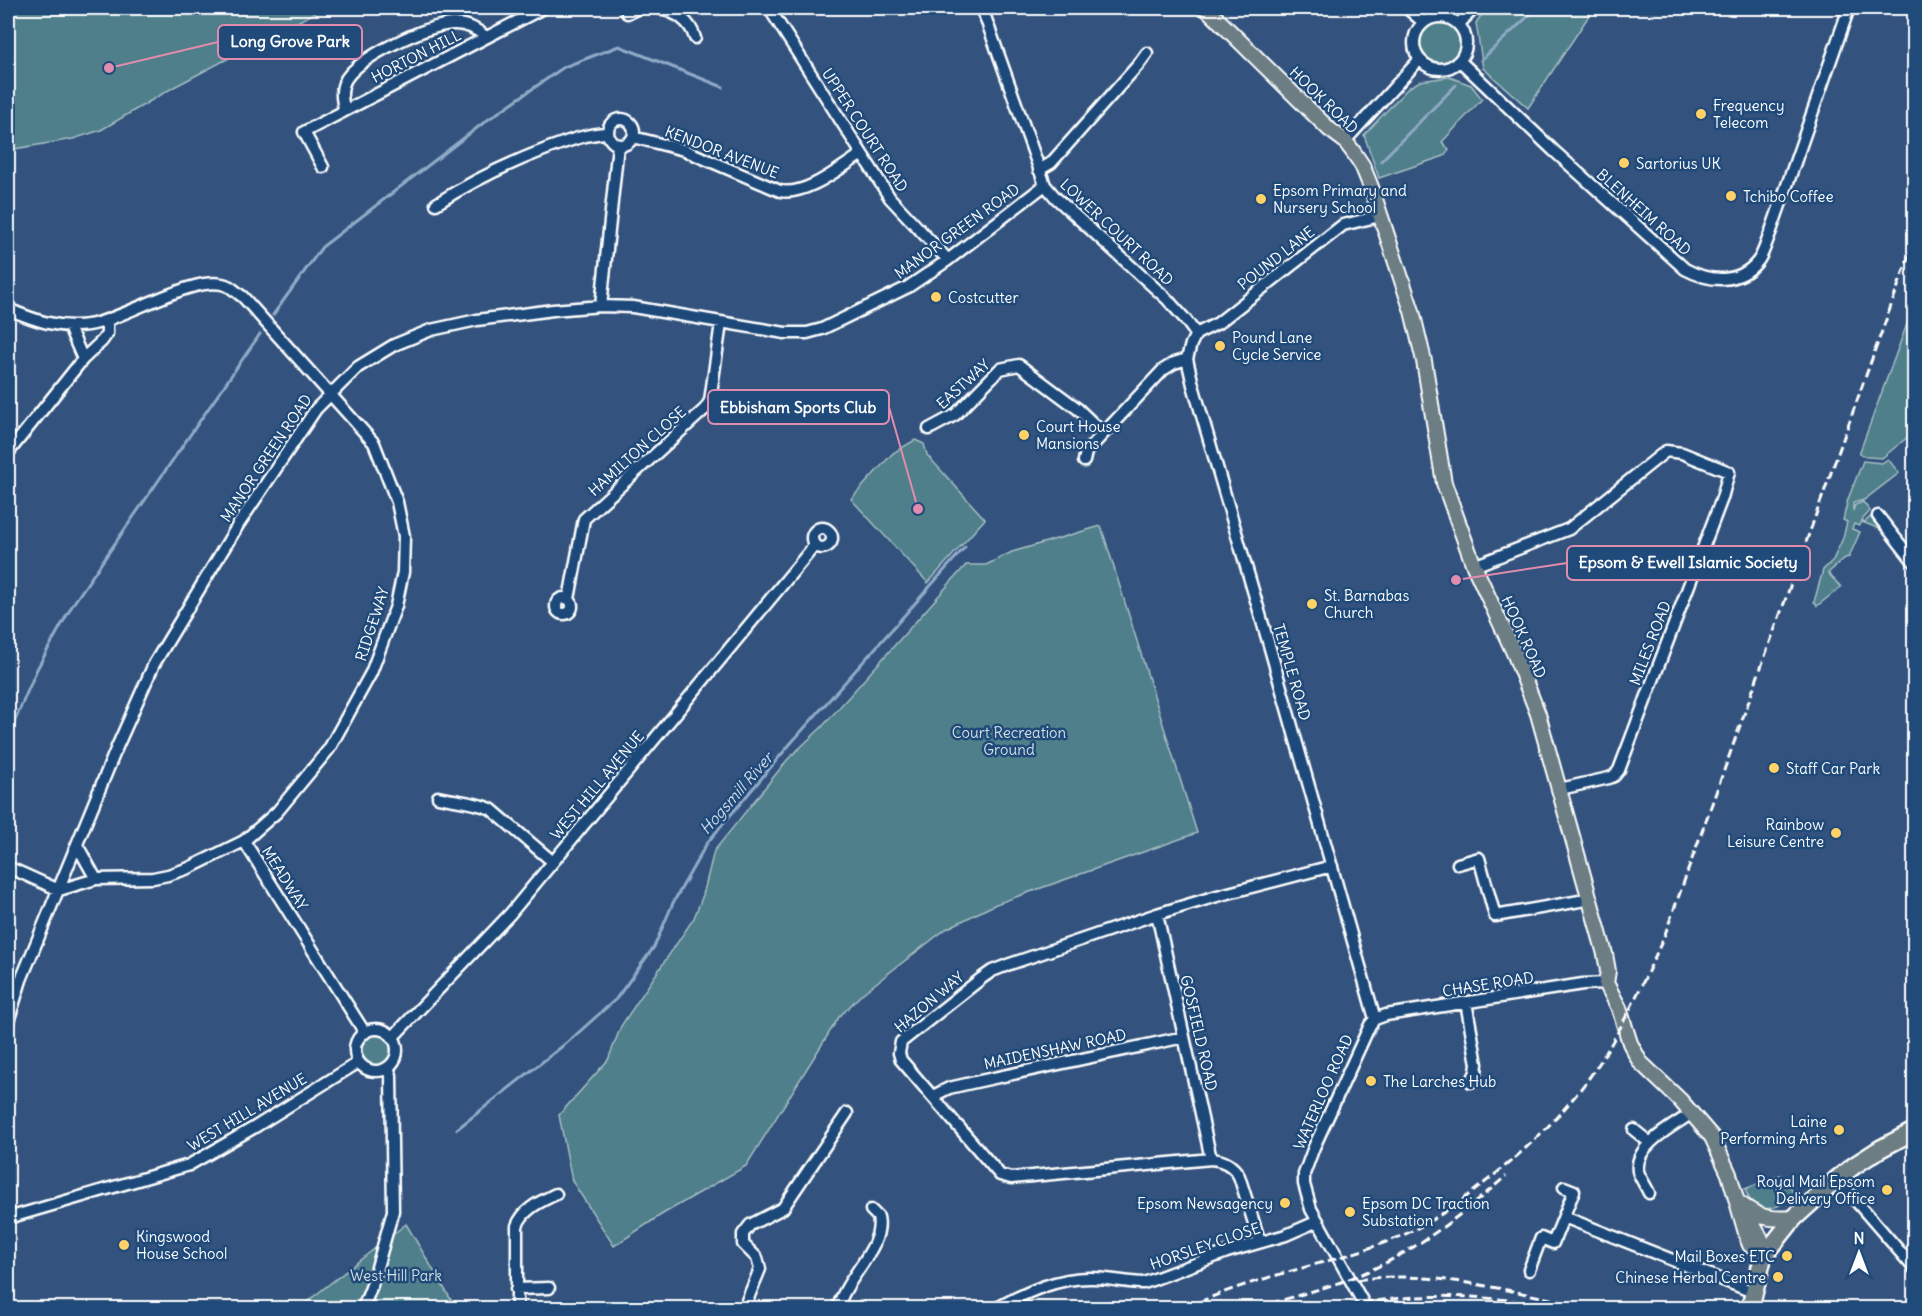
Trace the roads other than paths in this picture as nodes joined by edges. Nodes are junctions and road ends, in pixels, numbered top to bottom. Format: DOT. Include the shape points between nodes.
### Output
graph roads {
  1 [pos="543,8"];
  2 [pos="640,8"];
  3 [pos="659,8"];
  4 [pos="769,8"];
  5 [pos="982,8"];
  6 [pos="1206,8"];
  7 [pos="1407,8"];
  8 [pos="1474,8"];
  9 [pos="1849,8"];
  10 [pos="674,9"];
  11 [pos="627,13"];
  12 [pos="1423,22"];
  13 [pos="1460,24"];
  14 [pos="486,37"];
  15 [pos="695,38"];
  16 [pos="1147,52"];
  17 [pos="1419,60"];
  18 [pos="1460,61"];
  19 [pos="345,110"];
  20 [pos="607,133"];
  21 [pos="633,137"];
  22 [pos="1345,141"];
  23 [pos="618,145"];
  24 [pos="862,154"];
  25 [pos="323,167"];
  26 [pos="1039,170"];
  27 [pos="1045,185"];
  28 [pos="436,204"];
  29 [pos="1380,216"];
  30 [pos="948,260"];
  31 [pos="602,306"];
  32 [pos="8,309"];
  33 [pos="107,320"];
  34 [pos="721,323"];
  35 [pos="69,327"];
  36 [pos="1196,334"];
  37 [pos="83,359"];
  38 [pos="1187,359"];
  39 [pos="328,394"];
  40 [pos="929,429"];
  41 [pos="1103,433"];
  42 [pos="8,453"];
  43 [pos="1084,461"];
  44 [pos="1878,516"];
  45 [pos="815,545"];
  46 [pos="1914,562"];
  47 [pos="1474,566"];
  48 [pos="568,599"];
  49 [pos="1560,789"];
  50 [pos="438,797"];
  51 [pos="244,841"];
  52 [pos="77,845"];
  53 [pos="553,862"];
  54 [pos="1458,864"];
  55 [pos="1332,866"];
  56 [pos="8,867"];
  57 [pos="96,879"];
  58 [pos="59,890"];
  59 [pos="1591,899"];
  60 [pos="1157,914"];
  61 [pos="1606,983"];
  62 [pos="1466,1002"];
  63 [pos="1375,1019"];
  64 [pos="8,1022"];
  65 [pos="365,1033"];
  66 [pos="393,1037"];
  67 [pos="1184,1037"];
  68 [pos="359,1062"];
  69 [pos="388,1068"];
  70 [pos="1472,1082"];
  71 [pos="933,1096"];
  72 [pos="847,1113"];
  73 [pos="1692,1113"];
  74 [pos="1634,1130"];
  75 [pos="1914,1131"];
  76 [pos="1649,1142"];
  77 [pos="1211,1159"];
  78 [pos="1837,1179"];
  79 [pos="1564,1187"];
  80 [pos="1649,1193"];
  81 [pos="556,1194"];
  82 [pos="1739,1203"];
  83 [pos="870,1210"];
  84 [pos="1564,1217"];
  85 [pos="8,1218"];
  86 [pos="1794,1218"];
  87 [pos="1318,1221"];
  88 [pos="1260,1242"];
  89 [pos="1760,1252"];
  90 [pos="1914,1268"];
  91 [pos="1529,1270"];
  92 [pos="549,1288"];
  93 [pos="516,1289"];
  94 [pos="1751,1300"];
  95 [pos="363,1308"];
  96 [pos="517,1308"];
  97 [pos="744,1308"];
  98 [pos="838,1308"];
  99 [pos="997,1308"];
  100 [pos="1366,1308"];
  1 -- 14 [label="street, HORTON HILL"];
  2 -- 11 [label="street"];
  3 -- 10 [label="street"];
  4 -- 24 [label="street, UPPER COURT ROAD"];
  5 -- 26 [label="street, LOWER COURT ROAD"];
  6 -- 22 [label="main road, HOOK ROAD"];
  7 -- 12 [label="street"];
  8 -- 13 [label="street"];
  9 -- 18 [label="street, BLENHEIM ROAD" via="1758,260 1724,280 1697,276 1685,269"];
  10 -- 15 [label="street" via="689,24"];
  12 -- 13 [label="street" via="1444,16"];
  12 -- 17 [label="street" via="1414,39"];
  13 -- 18 [label="street" via="1467,40"];
  14 -- 19 [label="street, HORTON HILL"];
  14 -- 19 [label="street" via="477,29 452,24 409,36 347,78 341,90"];
  16 -- 26 [label="street" via="1051,163"];
  17 -- 18 [label="street" via="1436,69 1452,67"];
  17 -- 22 [label="street"];
  19 -- 25 [label="street, HORTON HILL" via="304,132"];
  20 -- 21 [label="street" via="608,126 623,117 634,129"];
  20 -- 23 [label="street" via="609,141"];
  20 -- 28 [label="street" via="585,135 517,160"];
  21 -- 23 [label="street" via="625,145"];
  21 -- 24 [label="street, KENDOR AVENUE" via="684,150 789,192 808,186"];
  22 -- 29 [label="main road, HOOK ROAD" via="1362,165"];
  23 -- 31 [label="street"];
  24 -- 30 [label="street, UPPER COURT ROAD" via="890,198"];
  26 -- 27 [label="street, LOWER COURT ROAD"];
  27 -- 30 [label="street, MANOR GREEN ROAD"];
  27 -- 36 [label="street, LOWER COURT ROAD" via="1167,299"];
  29 -- 36 [label="street, POUND LANE" via="1343,225 1218,323"];
  29 -- 47 [label="main road, HOOK ROAD" via="1412,311 1424,361 1444,483"];
  30 -- 34 [label="street, MANOR GREEN ROAD" via="908,287 807,333"];
  31 -- 34 [label="street, MANOR GREEN ROAD"];
  31 -- 39 [label="street, MANOR GREEN ROAD" via="477,320 431,330 394,345 358,367"];
  32 -- 35 [label="street, RIDGEWAY" via="37,321"];
  33 -- 35 [label="street, RIDGEWAY"];
  33 -- 37 [label="street" via="107,334"];
  33 -- 39 [label="street, RIDGEWAY" via="158,298 212,282 228,286 243,297"];
  34 -- 48 [label="street, HAMILTON CLOSE" via="710,400 705,409 584,519"];
  35 -- 37 [label="street"];
  36 -- 38 [label="street"];
  37 -- 42 [label="street"];
  38 -- 41 [label="street" via="1163,369"];
  38 -- 55 [label="street, TEMPLE ROAD"];
  39 -- 51 [label="street, RIDGEWAY" via="374,443 387,471 404,536 403,572 383,645 344,724 300,786"];
  39 -- 52 [label="street, MANOR GREEN ROAD" via="238,525 167,640 140,694"];
  40 -- 41 [label="street, EASTWAY" via="955,415 1000,369 1019,365"];
  41 -- 43 [label="street" via="1086,452"];
  44 -- 46 [label="street"];
  45 -- 53 [label="street, WEST HILL AVENUE"];
  47 -- 49 [label="main road, HOOK ROAD" via="1538,714"];
  47 -- 49 [label="street, MILES ROAD" via="1569,529 1666,451 1682,453 1729,472 1619,770 1609,778"];
  49 -- 59 [label="main road, HOOK ROAD"];
  50 -- 53 [label="street" via="491,809"];
  51 -- 57 [label="street, MEADWAY" via="162,877"];
  51 -- 65 [label="street, MEADWAY"];
  52 -- 57 [label="street"];
  52 -- 58 [label="street, MANOR GREEN ROAD"];
  53 -- 66 [label="street, WEST HILL AVENUE" via="500,925"];
  54 -- 59 [label="street" via="1479,858 1495,916"];
  55 -- 60 [label="street, HAZON WAY"];
  55 -- 63 [label="street, TEMPLE ROAD"];
  56 -- 58 [label="street"];
  57 -- 58 [label="street, MEADWAY"];
  58 -- 64 [label="street, MANOR GREEN ROAD" via="21,980"];
  59 -- 61 [label="main road, HOOK ROAD" via="1605,954"];
  60 -- 67 [label="street, GOSFIELD ROAD"];
  60 -- 71 [label="street, HAZON WAY" via="992,971 915,1030 901,1042 899,1053"];
  61 -- 62 [label="street, CHASE ROAD"];
  61 -- 73 [label="main road, HOOK ROAD" via="1640,1062"];
  62 -- 63 [label="street, CHASE ROAD"];
  62 -- 70 [label="street" via="1477,1064"];
  63 -- 87 [label="street, WATERLOO ROAD" via="1304,1174 1306,1194"];
  65 -- 66 [label="street" via="376,1029"];
  65 -- 68 [label="street" via="357,1043"];
  66 -- 69 [label="street" via="396,1057"];
  67 -- 71 [label="street, MAIDENSHAW ROAD" via="970,1083"];
  67 -- 77 [label="street, GOSFIELD ROAD"];
  68 -- 69 [label="street" via="369,1070"];
  68 -- 85 [label="street, WEST HILL AVENUE" via="189,1165"];
  69 -- 95 [label="street" via="393,1211"];
  71 -- 77 [label="street, HAZON WAY" via="993,1169 1011,1178"];
  72 -- 97 [label="street" via="783,1208 750,1225 743,1234 743,1244 757,1258 760,1269"];
  73 -- 76 [label="street"];
  73 -- 82 [label="main road, HOOK ROAD" via="1718,1148"];
  74 -- 76 [label="street"];
  75 -- 78 [label="highway" via="1874,1152"];
  76 -- 80 [label="street" via="1638,1167"];
  77 -- 88 [label="street" via="1236,1169"];
  78 -- 86 [label="highway"];
  78 -- 90 [label="street"];
  79 -- 84 [label="street" via="1574,1191"];
  81 -- 93 [label="street" via="532,1206 520,1218 515,1236"];
  82 -- 86 [label="main road" via="1766,1219"];
  82 -- 89 [label="main road, HOOK ROAD" via="1738,1212 1750,1245"];
  83 -- 98 [label="street" via="878,1217 877,1240 855,1272"];
  84 -- 91 [label="street" via="1553,1243 1541,1238"];
  84 -- 94 [label="street"];
  86 -- 89 [label="highway"];
  87 -- 88 [label="street, HORSLEY CLOSE"];
  87 -- 100 [label="street, WATERLOO ROAD"];
  88 -- 99 [label="street, HORSLEY CLOSE" via="1144,1283 1094,1278 1054,1282"];
  89 -- 94 [label="highway"];
  92 -- 93 [label="street"];
  93 -- 96 [label="street"];
}
